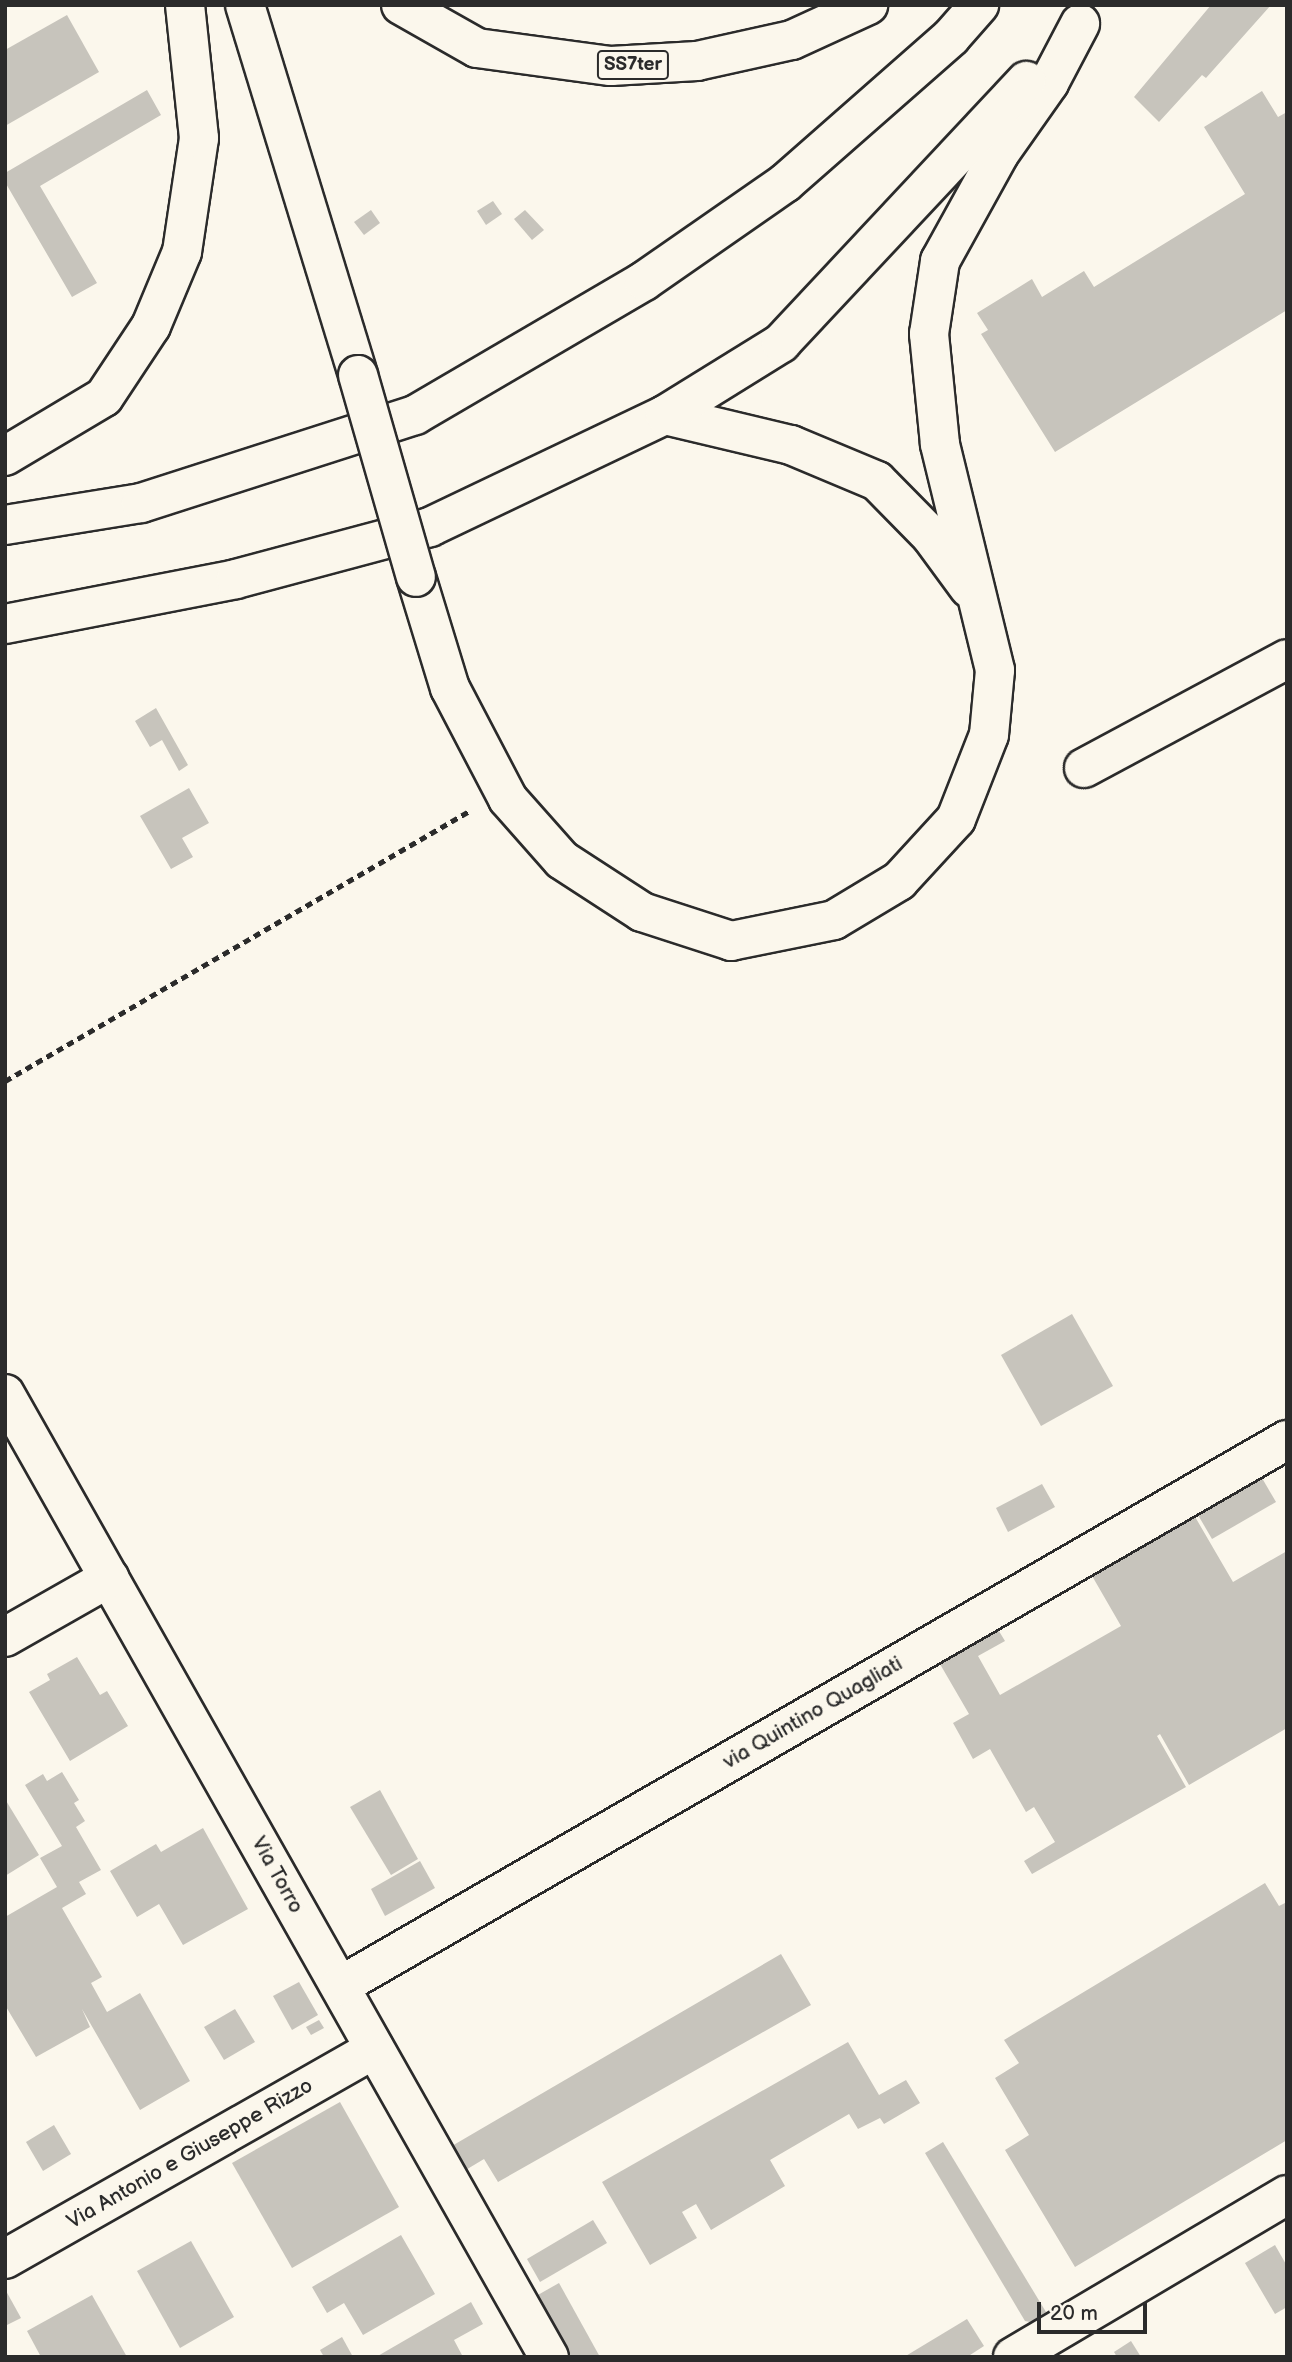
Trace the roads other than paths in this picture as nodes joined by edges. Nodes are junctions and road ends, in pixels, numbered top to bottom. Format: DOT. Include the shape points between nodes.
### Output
graph roads {
  1 [pos="185,5"];
  2 [pos="244,5"];
  3 [pos="401,5"];
  4 [pos="868,5"];
  5 [pos="979,5"];
  6 [pos="1088,15"];
  7 [pos="665,415"];
  8 [pos="5,456"];
  9 [pos="5,525"];
  10 [pos="981,604"];
  11 [pos="5,624"];
  12 [pos="1287,659"];
  13 [pos="1084,768"];
  14 [pos="5,1394"];
  15 [pos="1287,1440"];
  16 [pos="109,1578"];
  17 [pos="5,1637"];
  18 [pos="340,1986"];
  19 [pos="375,2049"];
  20 [pos="1287,2195"];
  21 [pos="5,2259"];
  22 [pos="549,2357"];
  23 [pos="1013,2357"];
  1 -- 8 [label="main road" via="199,138 182,252 151,326 104,397"];
  2 -- 10 [label="main road, bridge" via="450,688 508,799 562,860 642,912 731,941 834,920 899,881 956,819 989,735 995,670"];
  3 -- 4 [label="main road, SS7ter" via="477,48 611,66 696,61 792,40"];
  5 -- 9 [label="main road" via="951,37 785,183 644,281 415,415 141,503"];
  6 -- 7 [label="main road" via="781,343"];
  6 -- 10 [label="main road" via="1049,83 999,154 940,261 929,334 940,444"];
  7 -- 10 [label="main road" via="790,445 877,481 931,536"];
  7 -- 11 [label="main road" via="430,527 236,579"];
  12 -- 13 [label="main road"];
  14 -- 16 [label="main road, Via Torro"];
  15 -- 18 [label="main road, via Quintino Quagliati"];
  16 -- 17 [label="main road"];
  16 -- 18 [label="main road, Via Torro"];
  18 -- 19 [label="main road, Via Torro"];
  19 -- 21 [label="main road, Via Antonio e Giuseppe Rizzo"];
  19 -- 22 [label="main road, Via Torro"];
  20 -- 23 [label="main road"];
}
